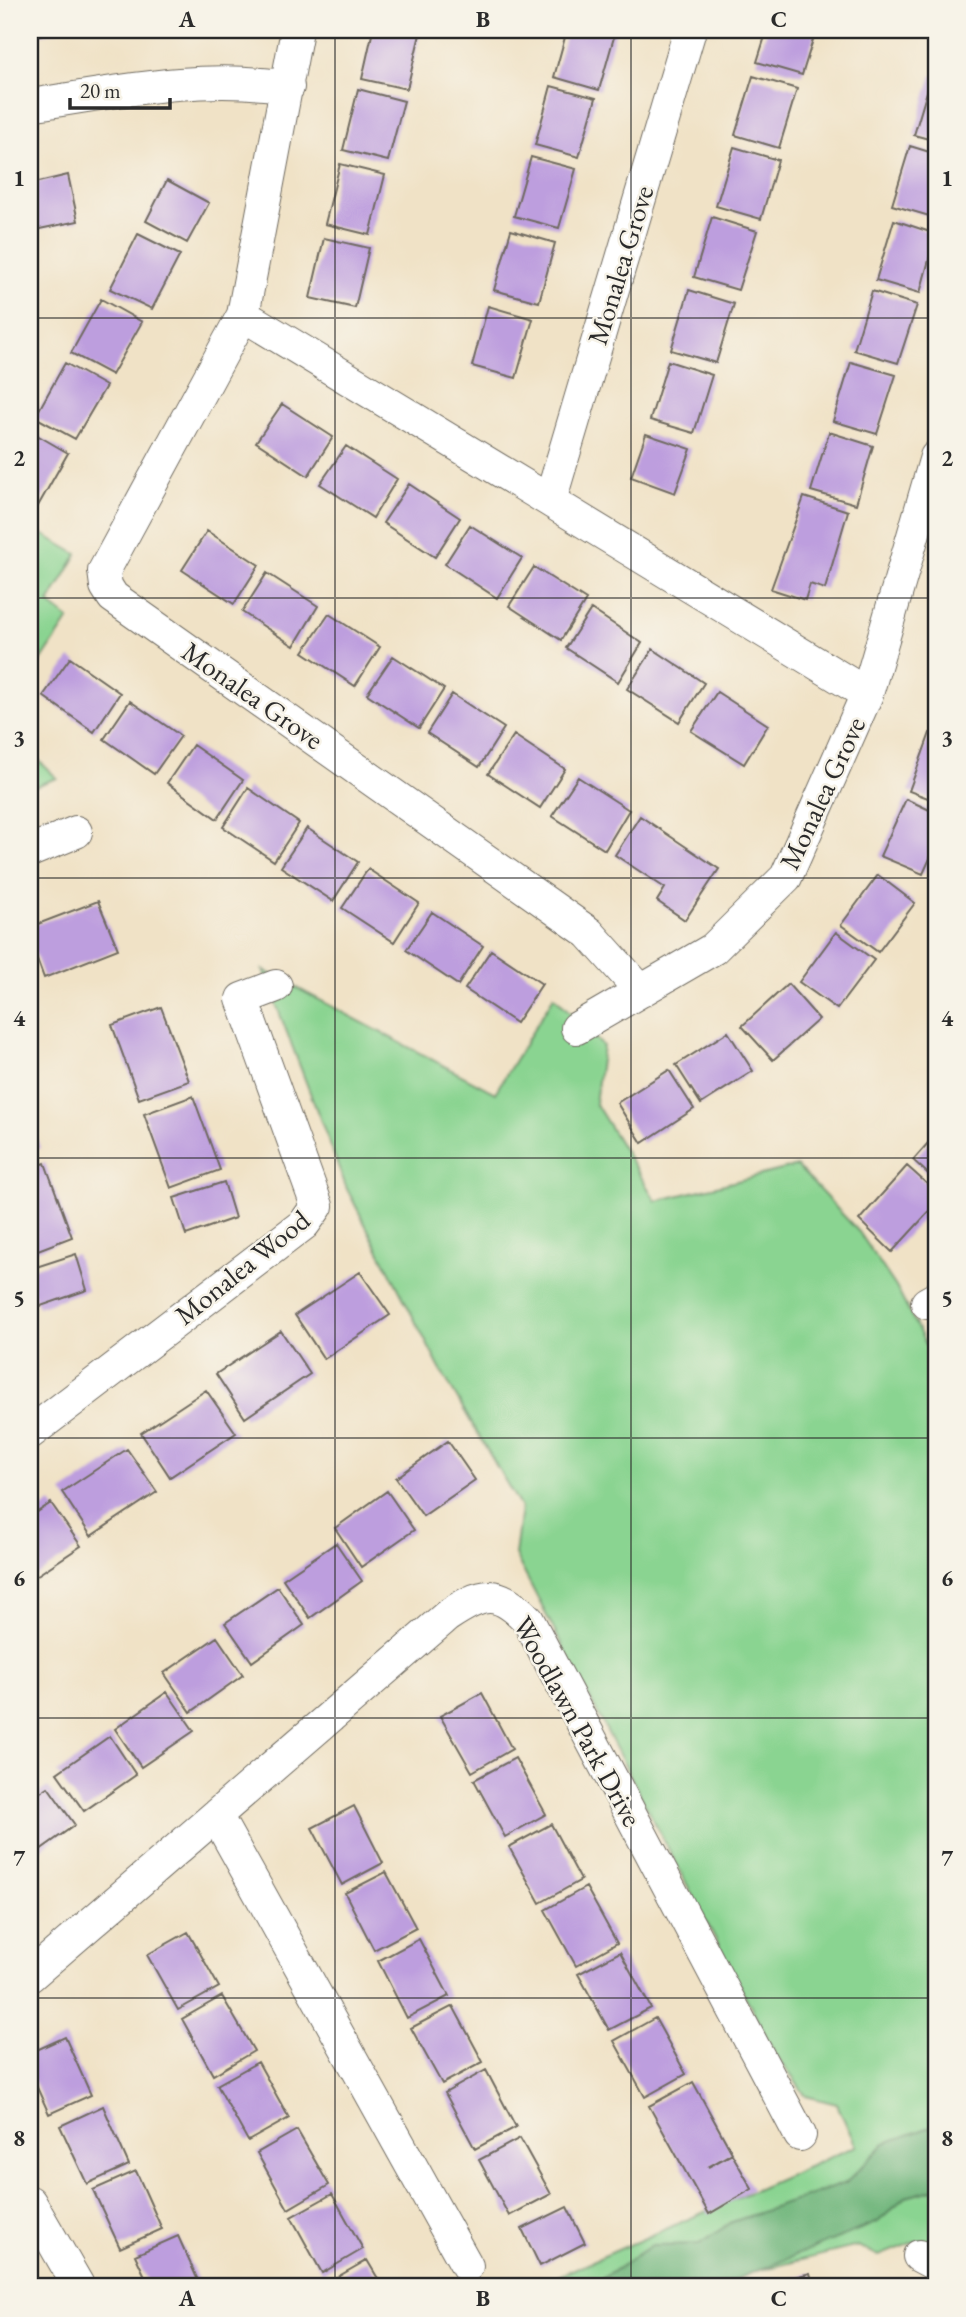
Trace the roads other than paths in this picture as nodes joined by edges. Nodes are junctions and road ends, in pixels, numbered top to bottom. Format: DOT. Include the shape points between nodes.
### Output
graph roads {
  1 [pos="297,30"];
  2 [pos="690,30"];
  3 [pos="288,87"];
  4 [pos="30,105"];
  5 [pos="243,315"];
  6 [pos="936,457"];
  7 [pos="550,501"];
  8 [pos="867,694"];
  9 [pos="76,832"];
  10 [pos="30,851"];
  11 [pos="276,986"];
  12 [pos="641,991"];
  13 [pos="577,1028"];
  14 [pos="30,1433"];
  15 [pos="217,1817"];
  16 [pos="30,1976"];
  17 [pos="800,2135"];
  18 [pos="30,2202"];
  19 [pos="467,2266"];
  20 [pos="79,2287"];
  1 -- 3 [label="street, Monalea Grove"];
  2 -- 7 [label="street, Monalea Grove"];
  3 -- 4 [label="street" via="244,80 194,80"];
  3 -- 5 [label="street, Monalea Grove"];
  5 -- 7 [label="street, Monalea Grove"];
  5 -- 12 [label="street, Monalea Grove" via="104,571 106,586 113,597 589,933"];
  6 -- 8 [label="street, Monalea Grove"];
  7 -- 8 [label="street, Monalea Grove"];
  8 -- 12 [label="street, Monalea Grove" via="786,877 713,949"];
  9 -- 10 [label="street"];
  11 -- 14 [label="street, Monalea Wood" via="242,999 317,1206 304,1224"];
  12 -- 13 [label="street, Monalea Grove"];
  15 -- 16 [label="street, Woodlawn Park Drive"];
  15 -- 17 [label="street, Woodlawn Park Drive" via="447,1616 478,1597 496,1596 528,1620"];
  15 -- 19 [label="street"];
  18 -- 20 [label="street"];
}
